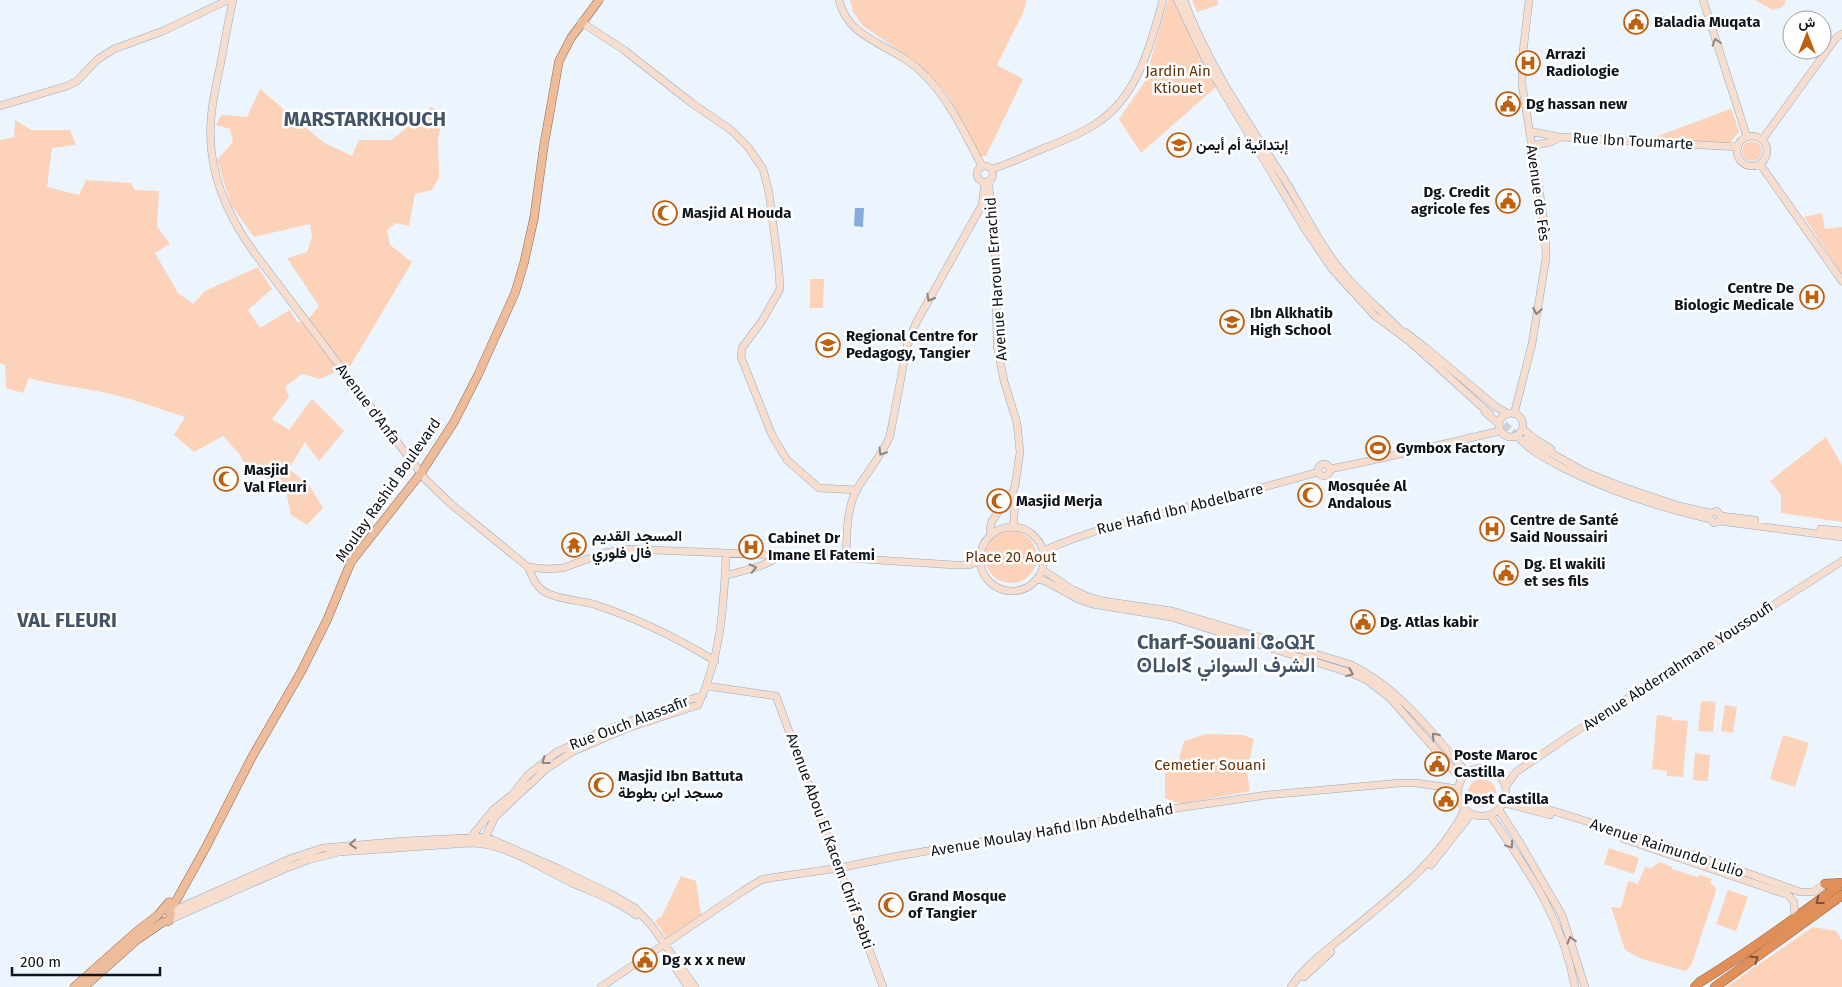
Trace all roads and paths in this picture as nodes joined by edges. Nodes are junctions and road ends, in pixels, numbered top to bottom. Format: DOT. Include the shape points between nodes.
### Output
graph roads {
  1 [pos="228,0"];
  2 [pos="233,0"];
  3 [pos="599,0"];
  4 [pos="839,0"];
  5 [pos="1163,0"];
  6 [pos="1177,0"];
  7 [pos="1184,0"];
  8 [pos="1529,0"];
  9 [pos="1703,0"];
  10 [pos="581,22"];
  11 [pos="1842,34"];
  12 [pos="0,106"];
  13 [pos="1529,131"];
  14 [pos="1559,137"];
  15 [pos="1747,137"];
  16 [pos="1762,140"];
  17 [pos="1531,146"];
  18 [pos="1738,147"];
  19 [pos="1760,164"];
  20 [pos="982,166"];
  21 [pos="992,169"];
  22 [pos="987,182"];
  23 [pos="982,205"];
  24 [pos="993,208"];
  25 [pos="1842,282"];
  26 [pos="1399,331"];
  27 [pos="1492,412"];
  28 [pos="1511,414"];
  29 [pos="1500,427"];
  30 [pos="1523,429"];
  31 [pos="1516,436"];
  32 [pos="1526,441"];
  33 [pos="421,473"];
  34 [pos="1596,479"];
  35 [pos="857,490"];
  36 [pos="1012,494"];
  37 [pos="1720,518"];
  38 [pos="1013,528"];
  39 [pos="1842,531"];
  40 [pos="991,535"];
  41 [pos="1842,537"];
  42 [pos="1043,551"];
  43 [pos="726,553"];
  44 [pos="779,556"];
  45 [pos="846,558"];
  46 [pos="980,561"];
  47 [pos="1842,561"];
  48 [pos="969,565"];
  49 [pos="528,567"];
  50 [pos="1042,570"];
  51 [pos="983,572"];
  52 [pos="725,576"];
  53 [pos="1037,579"];
  54 [pos="714,661"];
  55 [pos="707,686"];
  56 [pos="703,695"];
  57 [pos="1516,772"];
  58 [pos="1467,773"];
  59 [pos="1500,775"];
  60 [pos="1461,779"];
  61 [pos="1506,786"];
  62 [pos="1458,789"];
  63 [pos="1505,799"];
  64 [pos="1465,809"];
  65 [pos="1499,810"];
  66 [pos="1472,814"];
  67 [pos="1490,815"];
  68 [pos="471,837"];
  69 [pos="484,840"];
  70 [pos="839,868"];
  71 [pos="248,881"];
  72 [pos="1842,883"];
  73 [pos="1825,884"];
  74 [pos="1842,895"];
  75 [pos="166,913"];
  76 [pos="1795,919"];
  77 [pos="1364,922"];
  78 [pos="664,945"];
  79 [pos="1698,984"];
  80 [pos="74,987"];
  81 [pos="84,987"];
  82 [pos="601,987"];
  83 [pos="688,987"];
  84 [pos="695,987"];
  85 [pos="883,987"];
  86 [pos="1290,987"];
  87 [pos="1296,987"];
  88 [pos="1575,987"];
  89 [pos="1585,987"];
  90 [pos="1690,987"];
  91 [pos="1715,987"];
  1 -- 12 [label="street" via="114,49 67,86"];
  2 -- 33 [label="street, Avenue d'Anfa" via="210,126 213,165 226,205 253,251"];
  3 -- 10 [label="main road, Moulay Rashid Boulevard"];
  4 -- 20 [label="street" via="852,25 904,58 934,85"];
  5 -- 21 [label="street" via="1142,66 1125,96 1107,116 1087,130"];
  6 -- 26 [label="street" via="1211,71 1308,234 1332,269 1375,316"];
  7 -- 26 [label="street" via="1215,68 1311,226 1345,274"];
  8 -- 13 [label="street, Avenue de Fès" via="1522,66"];
  15 -- 9 [label="street, one-way"];
  10 -- 33 [label="main road, Moulay Rashid Boulevard" via="564,49 557,68 534,218 517,287 463,406"];
  10 -- 35 [label="street" via="624,50 730,130 748,147 761,166 769,192 780,289 740,355 787,460 820,488"];
  11 -- 16 [label="street"];
  13 -- 14 [label="street, Rue Ibn Toumarte"];
  13 -- 17 [label="street, Avenue de Fès"];
  14 -- 17 [label="street"];
  14 -- 18 [label="street, Rue Ibn Toumarte"];
  15 -- 16 [label="street"];
  15 -- 18 [label="street"];
  16 -- 19 [label="street" via="1767,152"];
  17 -- 28 [label="street, Avenue de Fès, one-way" via="1544,219 1546,258 1532,344"];
  18 -- 19 [label="street" via="1739,157 1746,164"];
  19 -- 25 [label="street"];
  20 -- 21 [label="street"];
  20 -- 22 [label="street" via="977,177"];
  21 -- 22 [label="street" via="993,176"];
  22 -- 23 [label="street"];
  22 -- 24 [label="street, Avenue Haroun Errachid"];
  23 -- 24 [label="street"];
  23 -- 35 [label="street, one-way" via="908,340 887,442"];
  24 -- 36 [label="street, Avenue Haroun Errachid" via="997,345 1020,444 1018,476"];
  26 -- 27 [label="street"];
  26 -- 28 [label="street" via="1426,348 1495,406"];
  26 -- 29 [label="street" via="1418,354"];
  28 -- 29 [label="street" via="1502,417"];
  28 -- 30 [label="street" via="1522,421"];
  29 -- 31 [label="street" via="1509,437"];
  29 -- 42 [label="street, Rue Hafid Ibn Abdelbarre" via="1378,460 1330,469 1322,464 1318,472 1104,528"];
  30 -- 31 [label="street"];
  30 -- 34 [label="street"];
  31 -- 34 [label="street" via="1541,456"];
  32 -- 34 [label="street"];
  33 -- 49 [label="street, Avenue d'Anfa" via="451,504"];
  33 -- 75 [label="main road, Moulay Rashid Boulevard" via="351,562 311,653 206,847"];
  34 -- 37 [label="street" via="1663,508 1710,516 1714,522"];
  35 -- 45 [label="street" via="849,511"];
  36 -- 38 [label="street, Avenue Haroun Errachid" via="1015,505"];
  36 -- 40 [label="street, Avenue Haroun Errachid" via="992,521"];
  37 -- 39 [label="street"];
  37 -- 41 [label="street"];
  38 -- 40 [label="street"];
  38 -- 42 [label="street" via="1029,532"];
  40 -- 46 [label="street" via="983,547"];
  42 -- 50 [label="street"];
  43 -- 44 [label="street"];
  43 -- 49 [label="street" via="628,549 563,568"];
  43 -- 52 [label="street"];
  44 -- 45 [label="street"];
  52 -- 44 [label="street, one-way" via="762,566"];
  45 -- 48 [label="street"];
  46 -- 48 [label="street"];
  46 -- 51 [label="street"];
  47 -- 57 [label="street, Avenue Abderrahmane Youssoufi"];
  48 -- 51 [label="street"];
  49 -- 54 [label="street, Avenue d'Anfa" via="537,584 547,593 630,618 676,638"];
  50 -- 53 [label="street"];
  58 -- 50 [label="street, one-way" via="1392,691 1372,675 1350,664 1172,611 1086,596"];
  51 -- 53 [label="street" via="988,580 1005,590 1023,589"];
  52 -- 54 [label="street" via="720,636"];
  53 -- 60 [label="street, one-way" via="1078,600 1171,617 1367,680 1390,699"];
  54 -- 55 [label="street"];
  55 -- 56 [label="street"];
  55 -- 70 [label="street, Avenue Abou El Kacem Chrif Sebti" via="776,696"];
  56 -- 68 [label="street, Rue Ouch Alassafir, one-way" via="607,729 557,752 528,775"];
  56 -- 69 [label="street, Rue Ouch Alassafir" via="698,705 625,729 574,751 546,769 495,817"];
  57 -- 59 [label="street, Avenue Abderrahmane Youssoufi"];
  57 -- 61 [label="street, Avenue Abderrahmane Youssoufi"];
  58 -- 59 [label="street" via="1484,768"];
  58 -- 60 [label="street"];
  59 -- 61 [label="street"];
  60 -- 62 [label="street"];
  61 -- 63 [label="street"];
  62 -- 64 [label="street" via="1460,803"];
  62 -- 70 [label="street, Avenue Moulay Hafid Ibn Abdelhafid" via="1400,782 1267,795"];
  63 -- 65 [label="street"];
  63 -- 73 [label="street, Avenue Raimundo Lulio" via="1725,865 1800,892 1813,892"];
  63 -- 76 [label="street, Avenue Raimundo Lulio" via="1788,895 1794,902"];
  64 -- 66 [label="street"];
  64 -- 77 [label="street" via="1424,866"];
  65 -- 67 [label="street"];
  89 -- 65 [label="street, one-way" via="1562,915"];
  66 -- 67 [label="street"];
  66 -- 77 [label="street" via="1421,875"];
  67 -- 88 [label="street, one-way" via="1530,874 1557,922"];
  68 -- 69 [label="street"];
  68 -- 71 [label="street, one-way" via="323,848 292,858"];
  69 -- 71 [label="street" via="339,852"];
  69 -- 78 [label="street" via="630,911"];
  70 -- 78 [label="street, Avenue Moulay Hafid Ibn Abdelhafid" via="761,880"];
  70 -- 85 [label="street, Avenue Abou El Kacem Chrif Sebti"];
  71 -- 75 [label="street"];
  72 -- 73 [label="highway"];
  72 -- 76 [label="highway, one-way"];
  91 -- 74 [label="highway, one-way"];
  75 -- 80 [label="main road, Moulay Rashid Boulevard" via="136,932"];
  75 -- 81 [label="main road" via="159,919 162,922"];
  76 -- 79 [label="highway"];
  77 -- 86 [label="street" via="1315,959"];
  77 -- 87 [label="street" via="1310,970"];
  78 -- 82 [label="street, Avenue Moulay Hafid Ibn Abdelhafid"];
  78 -- 83 [label="street"];
  78 -- 84 [label="street"];
  79 -- 90 [label="highway"];
}
